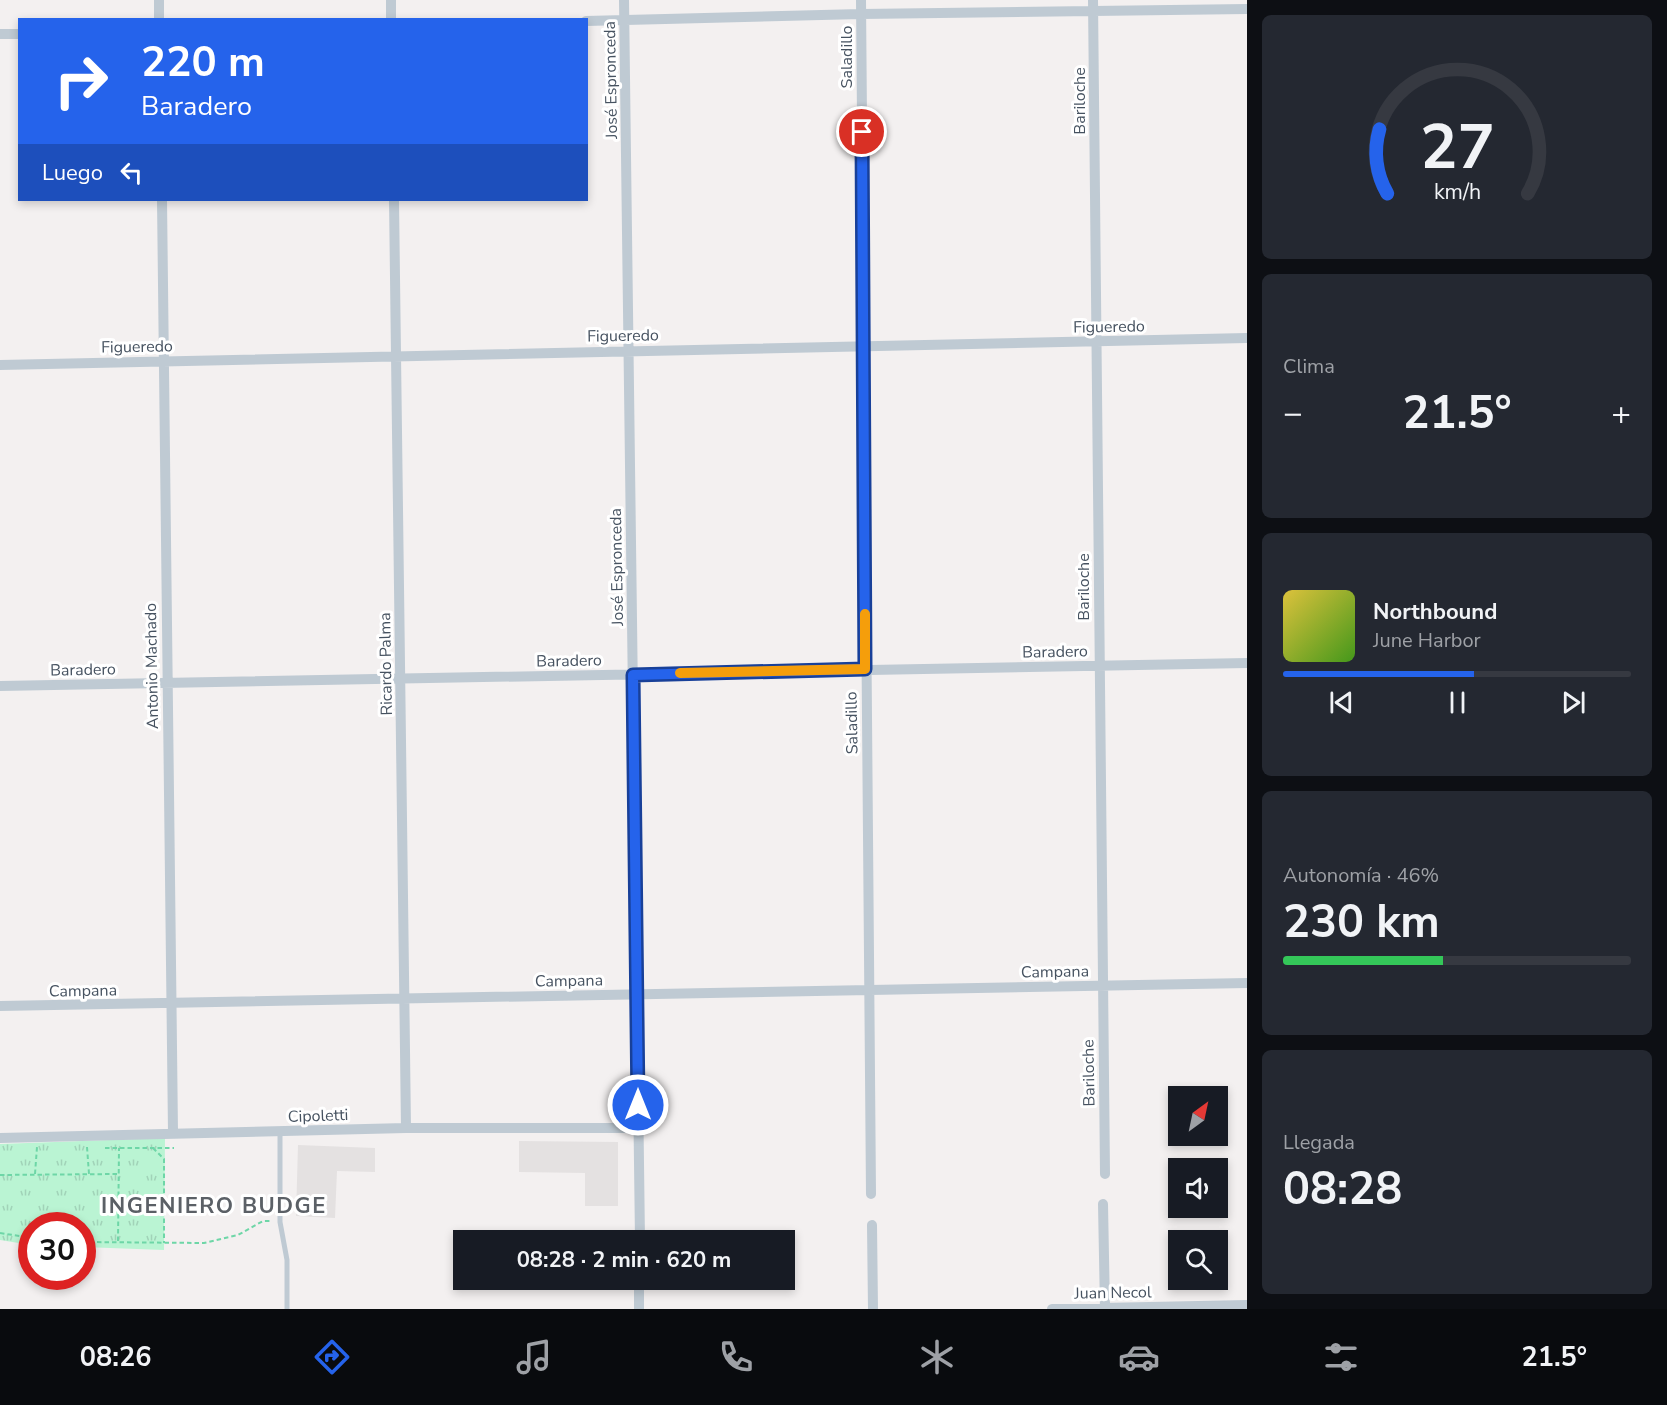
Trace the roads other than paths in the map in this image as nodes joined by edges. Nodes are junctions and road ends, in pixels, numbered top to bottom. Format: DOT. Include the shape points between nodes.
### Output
graph roads {
  1 [pos="159,0"];
  2 [pos="390,0"];
  3 [pos="624,0"];
  4 [pos="861,0"];
  5 [pos="1093,0"];
  6 [pos="1247,9"];
  7 [pos="1093,12"];
  8 [pos="861,14"];
  9 [pos="159,18"];
  10 [pos="391,18"];
  11 [pos="588,21"];
  12 [pos="624,21"];
  13 [pos="0,34"];
  14 [pos="18,34"];
  15 [pos="162,201"];
  16 [pos="394,201"];
  17 [pos="1247,338"];
  18 [pos="1096,341"];
  19 [pos="863,344"];
  20 [pos="627,350"];
  21 [pos="397,355"];
  22 [pos="164,361"];
  23 [pos="0,365"];
  24 [pos="1247,663"];
  25 [pos="1098,665"];
  26 [pos="865,669"];
  27 [pos="633,675"];
  28 [pos="399,678"];
  29 [pos="166,683"];
  30 [pos="0,686"];
  31 [pos="1247,983"];
  32 [pos="1102,985"];
  33 [pos="869,989"];
  34 [pos="637,993"];
  35 [pos="405,998"];
  36 [pos="171,1003"];
  37 [pos="0,1006"];
  38 [pos="406,1128"];
  39 [pos="638,1128"];
  40 [pos="280,1131"];
  41 [pos="173,1132"];
  42 [pos="0,1138"];
  43 [pos="1105,1174"];
  44 [pos="871,1194"];
  45 [pos="1103,1204"];
  46 [pos="872,1225"];
  47 [pos="640,1230"];
  48 [pos="639,1290"];
  49 [pos="1247,1305"];
  50 [pos="1105,1308"];
  51 [pos="286,1309"];
  52 [pos="639,1309"];
  53 [pos="873,1309"];
  54 [pos="1052,1309"];
  1 -- 9 [label="street"];
  2 -- 10 [label="street"];
  3 -- 12 [label="street, José Espronceda"];
  4 -- 8 [label="street, Saladillo"];
  5 -- 7 [label="street, Bariloche"];
  6 -- 7 [label="street"];
  7 -- 8 [label="street"];
  7 -- 18 [label="street, Bariloche"];
  8 -- 12 [label="street"];
  8 -- 19 [label="street, Saladillo"];
  11 -- 12 [label="street"];
  12 -- 20 [label="street, José Espronceda"];
  13 -- 14 [label="street"];
  15 -- 22 [label="street, Antonio Machado"];
  16 -- 21 [label="street, Ricardo Palma"];
  17 -- 18 [label="street, Figueredo"];
  18 -- 19 [label="street, Figueredo"];
  18 -- 25 [label="street, Bariloche"];
  19 -- 20 [label="street, Figueredo"];
  19 -- 26 [label="street, Saladillo"];
  20 -- 21 [label="street, Figueredo"];
  20 -- 27 [label="street, José Espronceda"];
  21 -- 22 [label="street, Figueredo"];
  21 -- 28 [label="street, Ricardo Palma"];
  22 -- 23 [label="street, Figueredo"];
  22 -- 29 [label="street, Antonio Machado"];
  24 -- 25 [label="street, Baradero"];
  25 -- 26 [label="street, Baradero"];
  25 -- 32 [label="street, Bariloche"];
  26 -- 27 [label="street, Baradero"];
  26 -- 33 [label="street, Saladillo"];
  27 -- 28 [label="street, Baradero"];
  27 -- 34 [label="street, José Espronceda"];
  28 -- 29 [label="street, Baradero"];
  28 -- 35 [label="street, Ricardo Palma"];
  29 -- 30 [label="street, Baradero"];
  29 -- 36 [label="street, Antonio Machado"];
  31 -- 32 [label="street, Campana"];
  32 -- 33 [label="street, Campana"];
  32 -- 43 [label="street, Bariloche"];
  33 -- 34 [label="street, Campana"];
  33 -- 44 [label="street, Saladillo"];
  34 -- 35 [label="street, Campana"];
  34 -- 39 [label="street, José Espronceda"];
  35 -- 36 [label="street, Campana"];
  35 -- 38 [label="street, Ricardo Palma"];
  36 -- 37 [label="street, Campana"];
  36 -- 41 [label="street, Antonio Machado"];
  38 -- 39 [label="street, Cipoletti"];
  38 -- 40 [label="street, Cipoletti"];
  39 -- 47 [label="street, José Espronceda"];
  40 -- 41 [label="street, Cipoletti"];
  40 -- 51 [label="lane" via="280,1222 287,1260"];
  41 -- 42 [label="street, Cipoletti"];
  45 -- 50 [label="street"];
  46 -- 53 [label="street"];
  48 -- 52 [label="street"];
  49 -- 50 [label="street, Juan Necol"];
  50 -- 54 [label="street, Juan Necol"];
}
